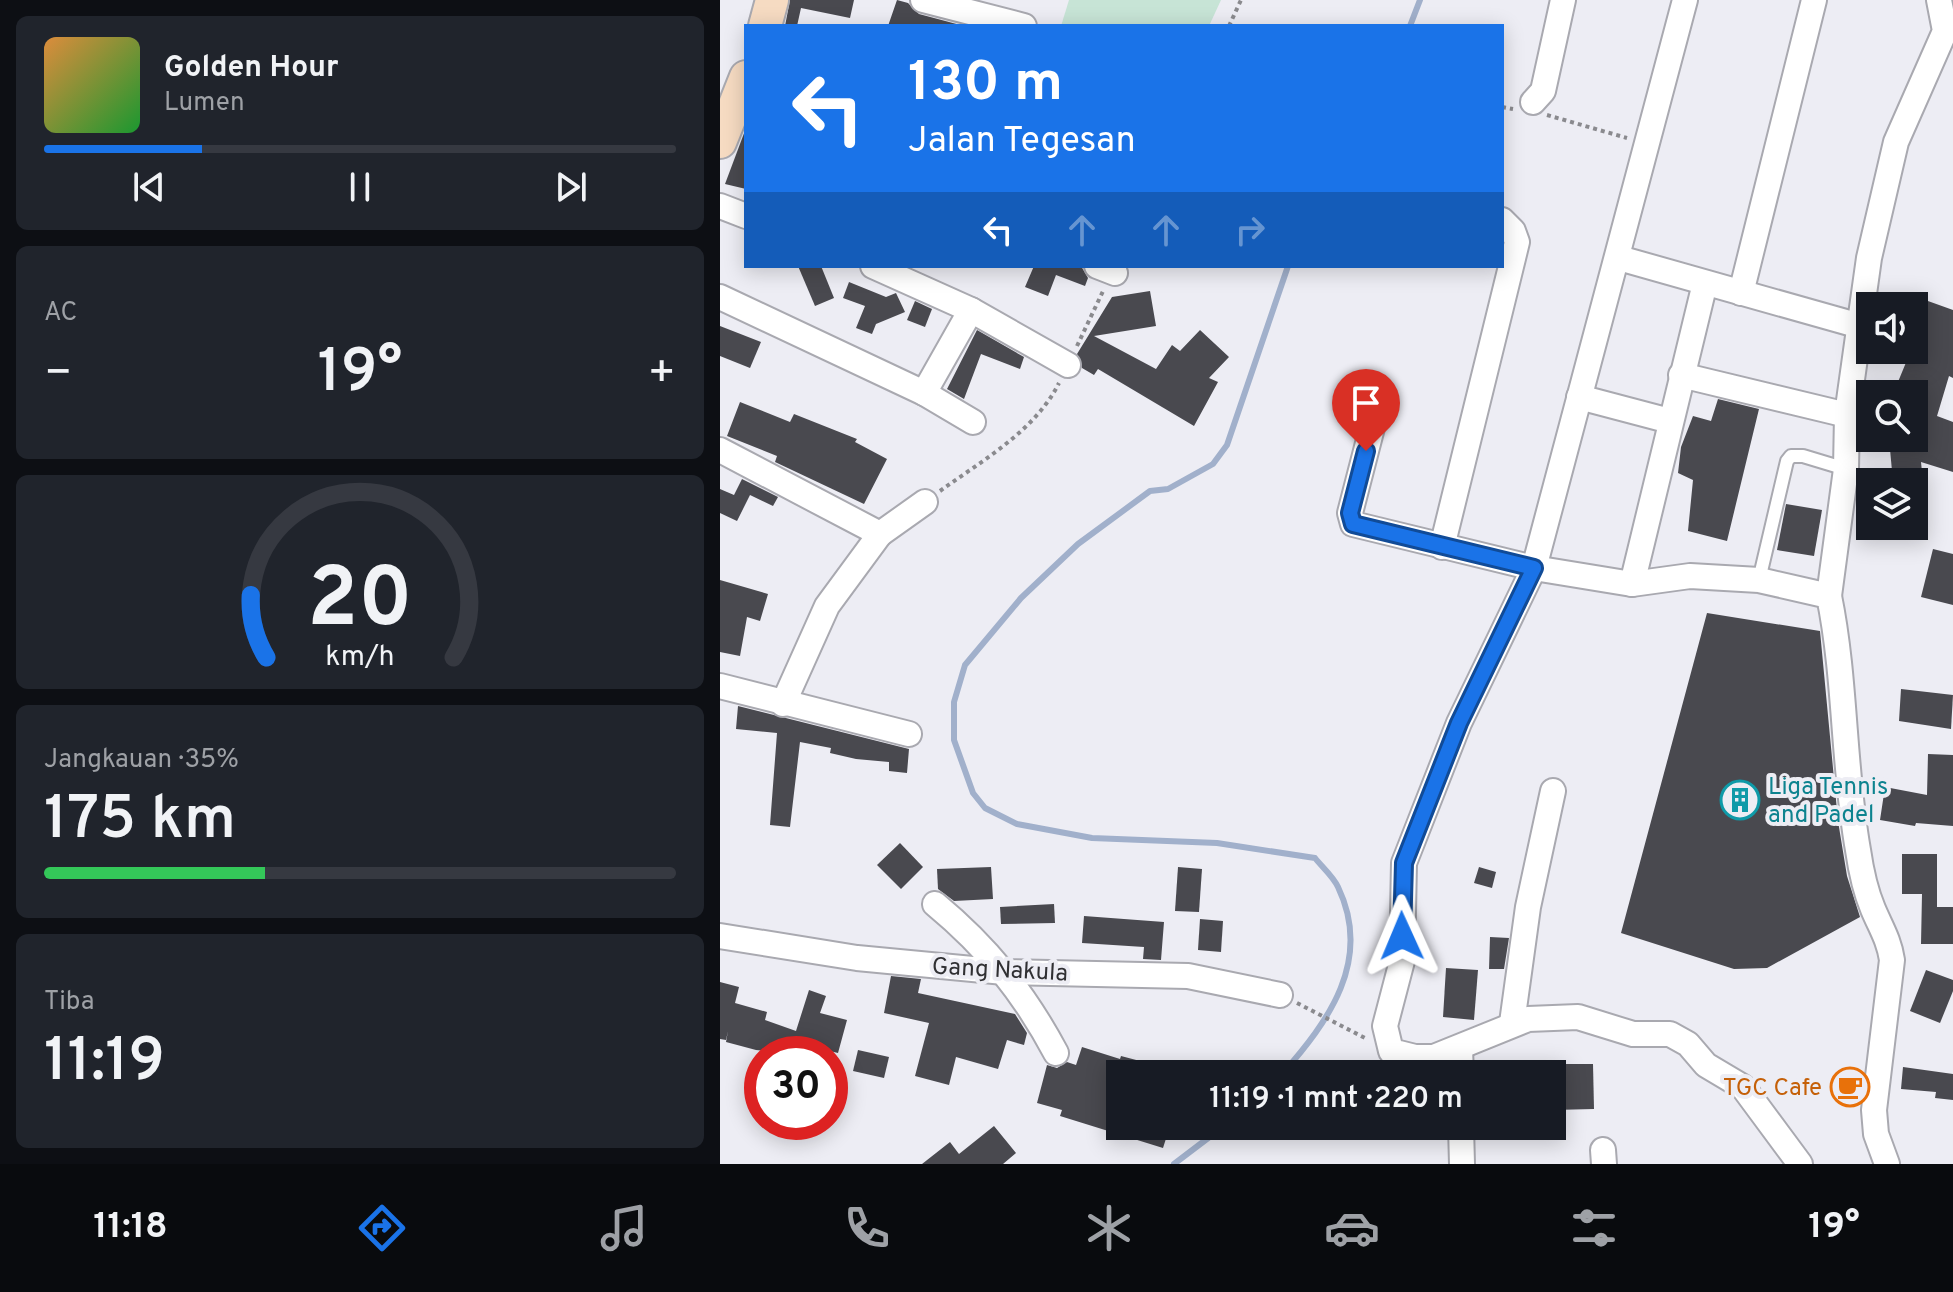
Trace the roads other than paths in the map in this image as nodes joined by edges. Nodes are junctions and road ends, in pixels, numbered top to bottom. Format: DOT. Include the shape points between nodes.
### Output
graph roads {
  1 [pos="772,0"];
  2 [pos="923,0"];
  3 [pos="1563,0"];
  4 [pos="1685,0"];
  5 [pos="1814,0"];
  6 [pos="1939,0"];
  7 [pos="766,24"];
  8 [pos="1016,24"];
  9 [pos="744,85"];
  10 [pos="1533,102"];
  11 [pos="731,134"];
  12 [pos="720,206"];
  13 [pos="744,215"];
  14 [pos="1504,222"];
  15 [pos="1619,258"];
  16 [pos="877,268"];
  17 [pos="1705,283"];
  18 [pos="1864,292"];
  19 [pos="1741,293"];
  20 [pos="720,297"];
  21 [pos="971,310"];
  22 [pos="1856,325"];
  23 [pos="1856,353"];
  24 [pos="1068,365"];
  25 [pos="1681,375"];
  26 [pos="924,393"];
  27 [pos="1579,397"];
  28 [pos="1847,415"];
  29 [pos="1374,420"];
  30 [pos="1670,421"];
  31 [pos="973,422"];
  32 [pos="720,450"];
  33 [pos="1846,469"];
  34 [pos="925,502"];
  35 [pos="880,534"];
  36 [pos="1442,547"];
  37 [pos="1534,568"];
  38 [pos="1759,580"];
  39 [pos="1632,584"];
  40 [pos="1829,596"];
  41 [pos="720,686"];
  42 [pos="783,704"];
  43 [pos="909,734"];
  44 [pos="1553,791"];
  45 [pos="1551,859"];
  46 [pos="935,904"];
  47 [pos="720,936"];
  48 [pos="1004,972"];
  49 [pos="1280,995"];
  50 [pos="1520,1021"];
  51 [pos="1460,1049"];
  52 [pos="1056,1053"];
  53 [pos="1460,1060"];
  54 [pos="1461,1140"];
  55 [pos="1462,1164"];
  56 [pos="1800,1164"];
  57 [pos="1887,1164"];
  1 -- 7 [label="street"];
  2 -- 8 [label="street"];
  3 -- 10 [label="street" via="1543,91"];
  4 -- 15 [label="street"];
  5 -- 19 [label="street"];
  6 -- 18 [label="street" via="1945,31 1896,142"];
  9 -- 11 [label="street"];
  12 -- 13 [label="street"];
  14 -- 36 [label="street" via="1517,242"];
  15 -- 17 [label="street"];
  15 -- 27 [label="street"];
  16 -- 21 [label="street"];
  17 -- 19 [label="street"];
  17 -- 25 [label="street"];
  19 -- 22 [label="street"];
  20 -- 26 [label="street"];
  21 -- 24 [label="street"];
  21 -- 26 [label="street"];
  23 -- 28 [label="street"];
  25 -- 28 [label="street"];
  25 -- 30 [label="street"];
  26 -- 31 [label="street"];
  27 -- 30 [label="street"];
  27 -- 37 [label="street"];
  28 -- 33 [label="street"];
  29 -- 36 [label="street" via="1350,513 1353,524"];
  30 -- 39 [label="street"];
  32 -- 35 [label="street"];
  33 -- 38 [label="lane" via="1803,456 1787,461"];
  33 -- 40 [label="street"];
  34 -- 35 [label="street"];
  35 -- 42 [label="street" via="827,606"];
  36 -- 37 [label="street"];
  37 -- 39 [label="street"];
  37 -- 51 [label="street" via="1459,723 1404,863 1402,961 1385,1026 1391,1051 1434,1057"];
  38 -- 39 [label="street" via="1690,576"];
  38 -- 40 [label="street"];
  40 -- 57 [label="street" via="1840,649 1857,847 1892,960 1874,1110"];
  41 -- 42 [label="street"];
  42 -- 43 [label="street"];
  44 -- 50 [label="street" via="1528,907"];
  45 -- 50 [label="street"];
  46 -- 48 [label="street" via="973,935"];
  47 -- 48 [label="street, Gang Nakula" via="857,958"];
  48 -- 49 [label="street, Gang Nakula" via="1188,976"];
  48 -- 52 [label="street"];
  50 -- 51 [label="street"];
  50 -- 56 [label="street" via="1578,1017 1633,1034 1681,1038 1706,1065 1743,1087"];
  51 -- 53 [label="street"];
  54 -- 55 [label="street"];
}
